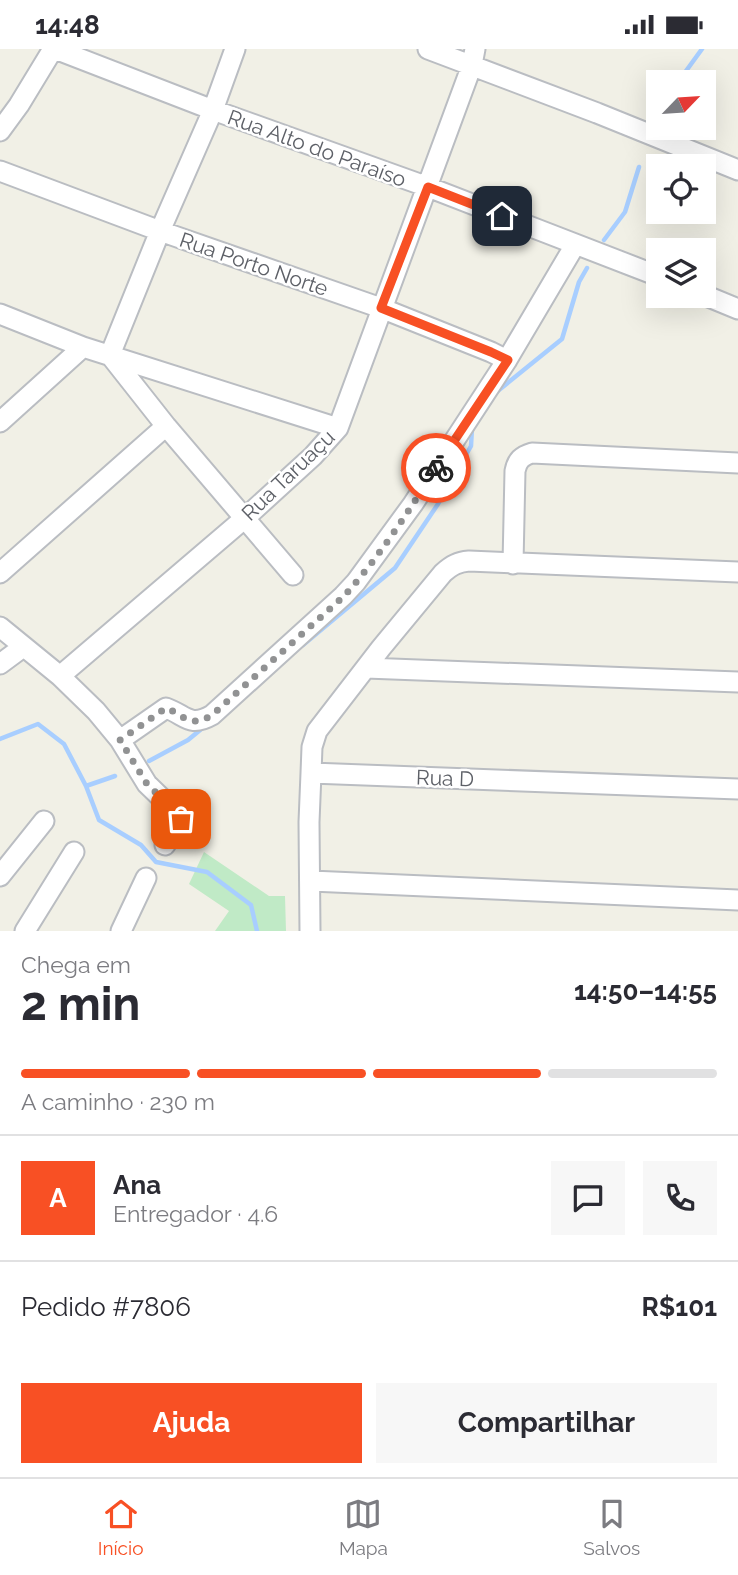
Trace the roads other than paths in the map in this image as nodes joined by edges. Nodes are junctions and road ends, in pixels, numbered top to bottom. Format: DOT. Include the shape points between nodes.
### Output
graph roads {
  1 [pos="54,49"];
  2 [pos="235,49"];
  3 [pos="428,49"];
  4 [pos="474,57"];
  5 [pos="213,110"];
  6 [pos="0,131"];
  7 [pos="738,170"];
  8 [pos="0,171"];
  9 [pos="428,187"];
  10 [pos="160,231"];
  11 [pos="575,245"];
  12 [pos="646,272"];
  13 [pos="716,300"];
  14 [pos="381,308"];
  15 [pos="738,309"];
  16 [pos="0,314"];
  17 [pos="83,347"];
  18 [pos="110,355"];
  19 [pos="508,360"];
  20 [pos="0,422"];
  21 [pos="166,426"];
  22 [pos="338,428"];
  23 [pos="738,463"];
  24 [pos="245,518"];
  25 [pos="513,564"];
  26 [pos="738,572"];
  27 [pos="0,573"];
  28 [pos="293,575"];
  29 [pos="0,627"];
  30 [pos="23,647"];
  31 [pos="0,664"];
  32 [pos="366,668"];
  33 [pos="60,676"];
  34 [pos="738,682"];
  35 [pos="120,740"];
  36 [pos="311,773"];
  37 [pos="738,789"];
  38 [pos="44,821"];
  39 [pos="165,845"];
  40 [pos="74,852"];
  41 [pos="0,876"];
  42 [pos="146,879"];
  43 [pos="311,881"];
  44 [pos="738,900"];
  45 [pos="25,931"];
  46 [pos="121,931"];
  47 [pos="310,931"];
  1 -- 5 [label="street, Rua Alto do Paraíso"];
  1 -- 6 [label="street"];
  2 -- 5 [label="street"];
  3 -- 4 [label="street"];
  4 -- 7 [label="street"];
  4 -- 9 [label="street, Rua Taruaçu"];
  5 -- 9 [label="street, Rua Alto do Paraíso"];
  5 -- 10 [label="street"];
  8 -- 10 [label="street, Rua Porto Norte"];
  9 -- 11 [label="street, Rua Alto do Paraíso"];
  9 -- 14 [label="street, Rua Taruaçu"];
  10 -- 14 [label="street, Rua Porto Norte"];
  10 -- 18 [label="street"];
  11 -- 12 [label="street, Rua Alto do Paraíso"];
  11 -- 19 [label="street"];
  13 -- 15 [label="street"];
  14 -- 19 [label="street, Rua Porto Norte"];
  14 -- 22 [label="street, Rua Taruaçu"];
  16 -- 17 [label="street"];
  17 -- 18 [label="street"];
  17 -- 20 [label="street"];
  18 -- 21 [label="street"];
  18 -- 22 [label="street"];
  19 -- 35 [label="street" via="413,504 343,597 212,715 192,722 166,708"];
  21 -- 24 [label="street"];
  21 -- 27 [label="street"];
  22 -- 24 [label="street, Rua Taruaçu"];
  23 -- 25 [label="street" via="524,455 515,471"];
  24 -- 28 [label="street"];
  24 -- 33 [label="street, Rua Taruaçu"];
  25 -- 26 [label="street"];
  25 -- 32 [label="street" via="469,561 451,566"];
  29 -- 30 [label="street"];
  30 -- 31 [label="street"];
  30 -- 33 [label="street"];
  32 -- 34 [label="street"];
  32 -- 36 [label="street" via="317,731"];
  33 -- 35 [label="street"];
  35 -- 39 [label="street" via="147,784 181,819"];
  36 -- 37 [label="street, Rua D"];
  36 -- 43 [label="street"];
  38 -- 41 [label="street"];
  40 -- 45 [label="street"];
  42 -- 46 [label="street"];
  43 -- 44 [label="street"];
  43 -- 47 [label="street"];
}
